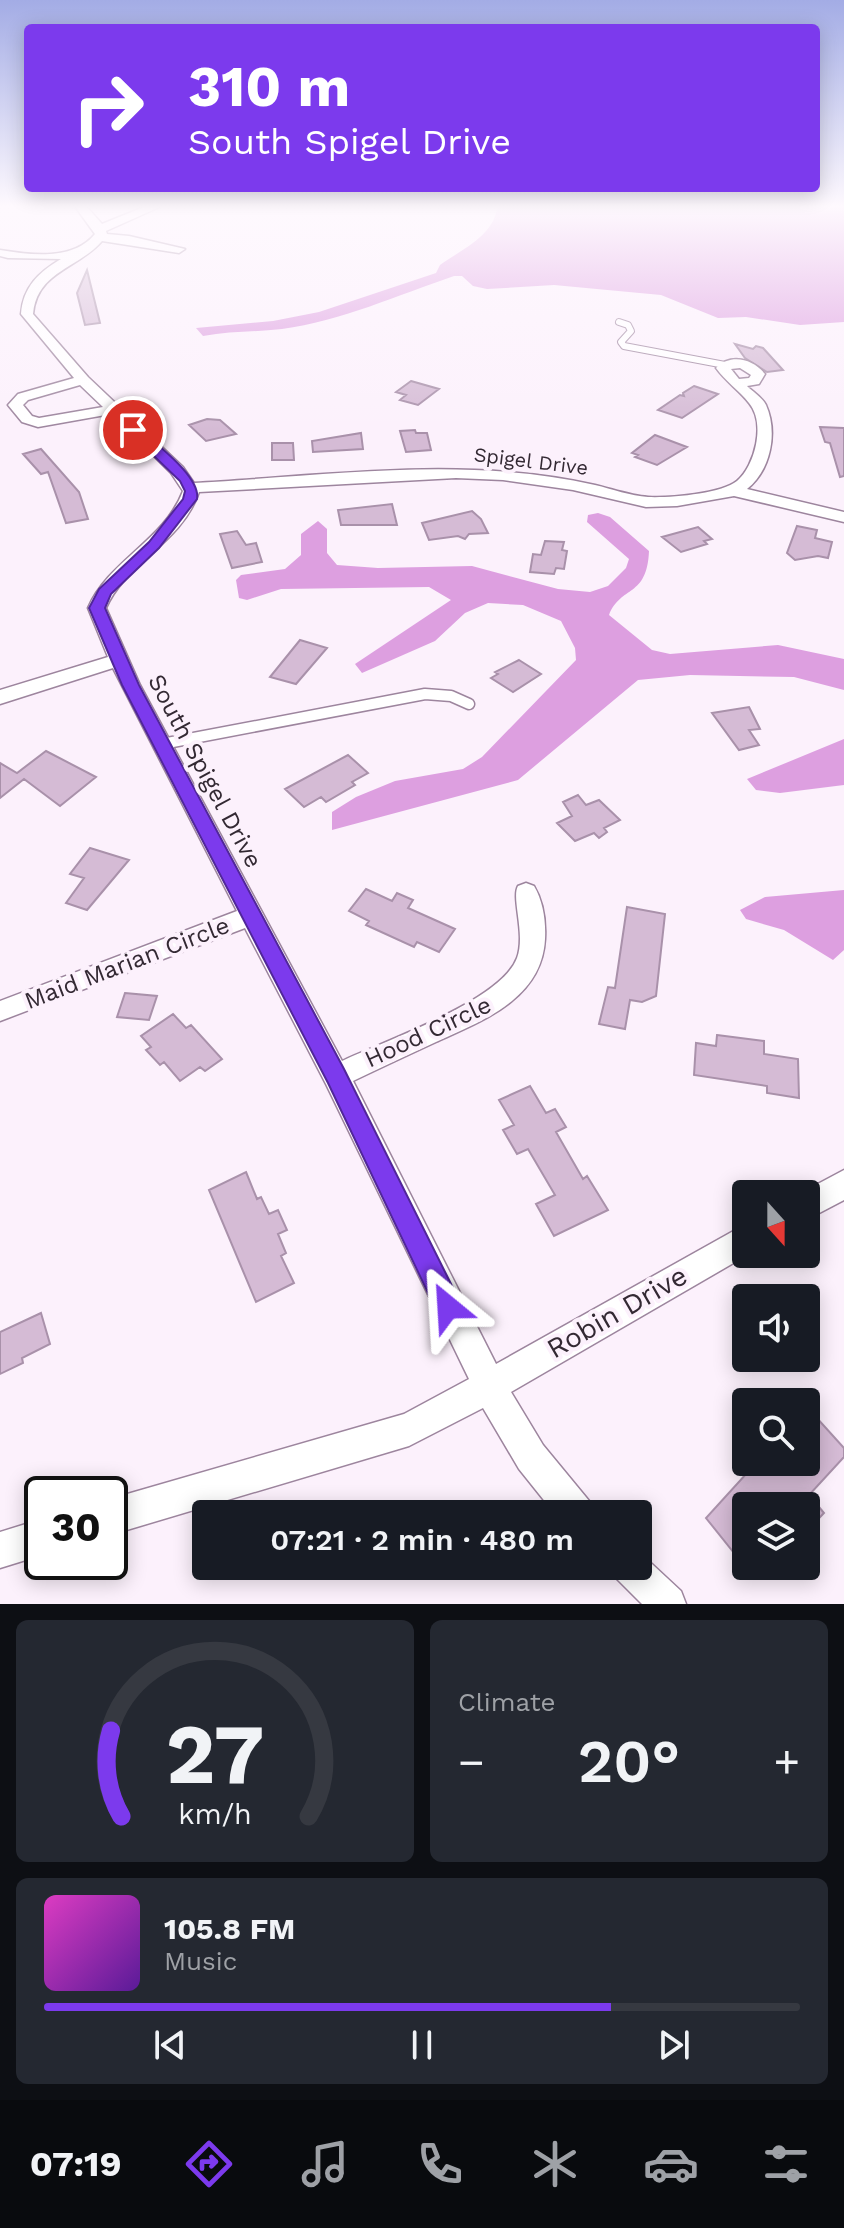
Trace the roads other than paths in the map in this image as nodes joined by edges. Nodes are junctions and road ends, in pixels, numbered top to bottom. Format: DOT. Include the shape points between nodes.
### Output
graph roads {
  1 [pos="39,280"];
  2 [pos="619,322"];
  3 [pos="725,365"];
  4 [pos="83,380"];
  5 [pos="735,384"];
  6 [pos="111,410"];
  7 [pos="190,488"];
  8 [pos="734,491"];
  9 [pos="844,517"];
  10 [pos="118,660"];
  11 [pos="0,697"];
  12 [pos="469,704"];
  13 [pos="162,744"];
  14 [pos="526,892"];
  15 [pos="252,915"];
  16 [pos="2,1011"];
  17 [pos="336,1076"];
  18 [pos="844,1184"];
  19 [pos="820,1198"];
  20 [pos="732,1247"];
  21 [pos="489,1386"];
  22 [pos="566,1500"];
  23 [pos="128,1512"];
  24 [pos="24,1543"];
  25 [pos="0,1550"];
  26 [pos="644,1580"];
  27 [pos="668,1604"];
  1 -- 4 [label="street" via="27,309 30,320"];
  2 -- 3 [label="lane" via="631,331 621,342 624,346"];
  3 -- 5 [label="street"];
  3 -- 5 [label="street" via="741,364 758,374 754,381"];
  4 -- 6 [label="street"];
  4 -- 6 [label="street" via="23,397 15,405 38,423"];
  5 -- 8 [label="street" via="758,403 764,444 756,471"];
  6 -- 7 [label="street"];
  7 -- 8 [label="street, Spigel Drive" via="456,473 573,485 646,502"];
  7 -- 10 [label="street, South Spigel Drive" via="185,510 98,600"];
  8 -- 9 [label="street"];
  10 -- 11 [label="street"];
  10 -- 13 [label="street, South Spigel Drive"];
  12 -- 13 [label="lane" via="425,694"];
  13 -- 15 [label="street, South Spigel Drive"];
  14 -- 17 [label="street, Hood Circle" via="535,934 531,955 514,986 478,1011"];
  15 -- 16 [label="street, Maid Marian Circle"];
  15 -- 17 [label="street, South Spigel Drive"];
  17 -- 21 [label="street, South Spigel Drive"];
  18 -- 19 [label="street"];
  20 -- 21 [label="street, Robin Drive"];
  21 -- 22 [label="street, South Spigel Drive" via="531,1457"];
  21 -- 23 [label="street, Robin Drive" via="409,1429"];
  24 -- 25 [label="street"];
  26 -- 27 [label="street"];
}
